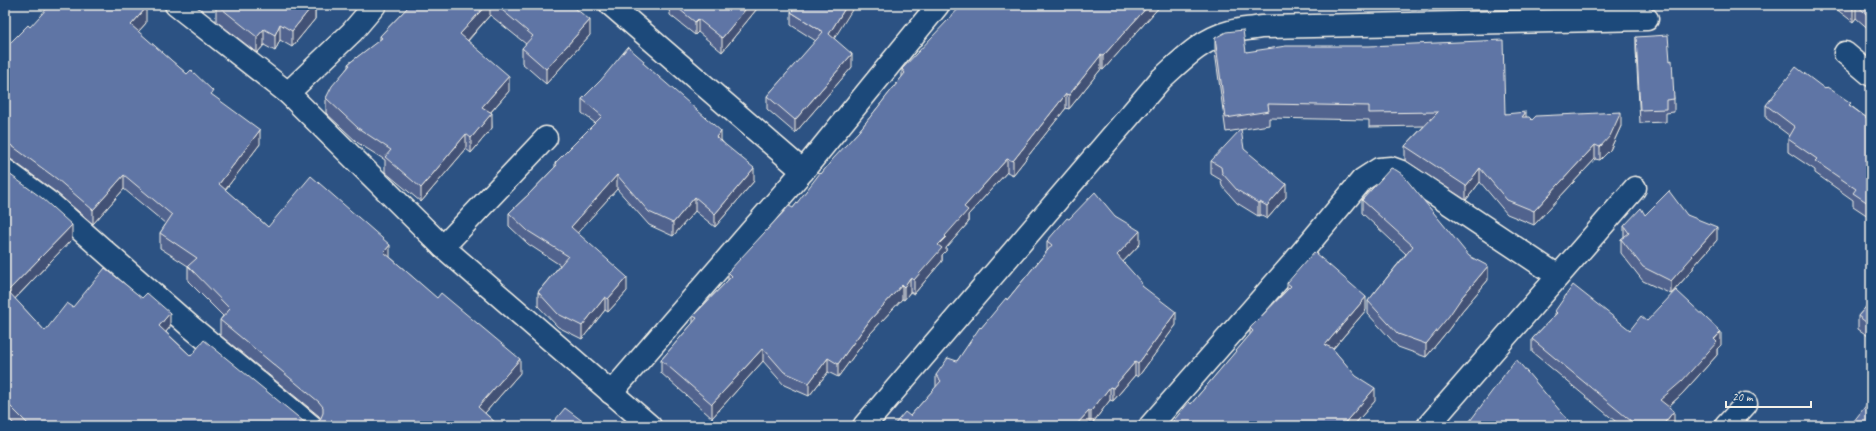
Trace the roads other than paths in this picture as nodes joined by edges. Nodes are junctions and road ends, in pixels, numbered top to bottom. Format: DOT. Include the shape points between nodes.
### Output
graph roads {
  1 [pos="176,5"];
  2 [pos="375,5"];
  3 [pos="611,5"];
  4 [pos="934,7"];
  5 [pos="1647,19"];
  6 [pos="1845,53"];
  7 [pos="1871,76"];
  8 [pos="288,93"];
  9 [pos="546,138"];
  10 [pos="5,170"];
  11 [pos="803,171"];
  12 [pos="1635,188"];
  13 [pos="443,247"];
  14 [pos="1558,276"];
  15 [pos="611,393"];
  16 [pos="1746,404"];
  17 [pos="311,426"];
  18 [pos="650,426"];
  19 [pos="864,426"];
  20 [pos="1150,426"];
  21 [pos="1428,426"];
  22 [pos="1726,426"];
  1 -- 8 [label="street"];
  2 -- 8 [label="street" via="352,32"];
  3 -- 11 [label="street"];
  4 -- 11 [label="street"];
  5 -- 19 [label="street" via="1261,27 1230,32 1210,39 1161,79"];
  6 -- 7 [label="street"];
  8 -- 13 [label="street"];
  9 -- 13 [label="street"];
  10 -- 17 [label="street" via="50,203 191,327"];
  11 -- 15 [label="street"];
  12 -- 14 [label="street"];
  13 -- 15 [label="street"];
  14 -- 20 [label="street" via="1402,172 1391,168 1379,169 1362,180"];
  14 -- 21 [label="street"];
  15 -- 18 [label="street"];
  16 -- 22 [label="street"];
}
